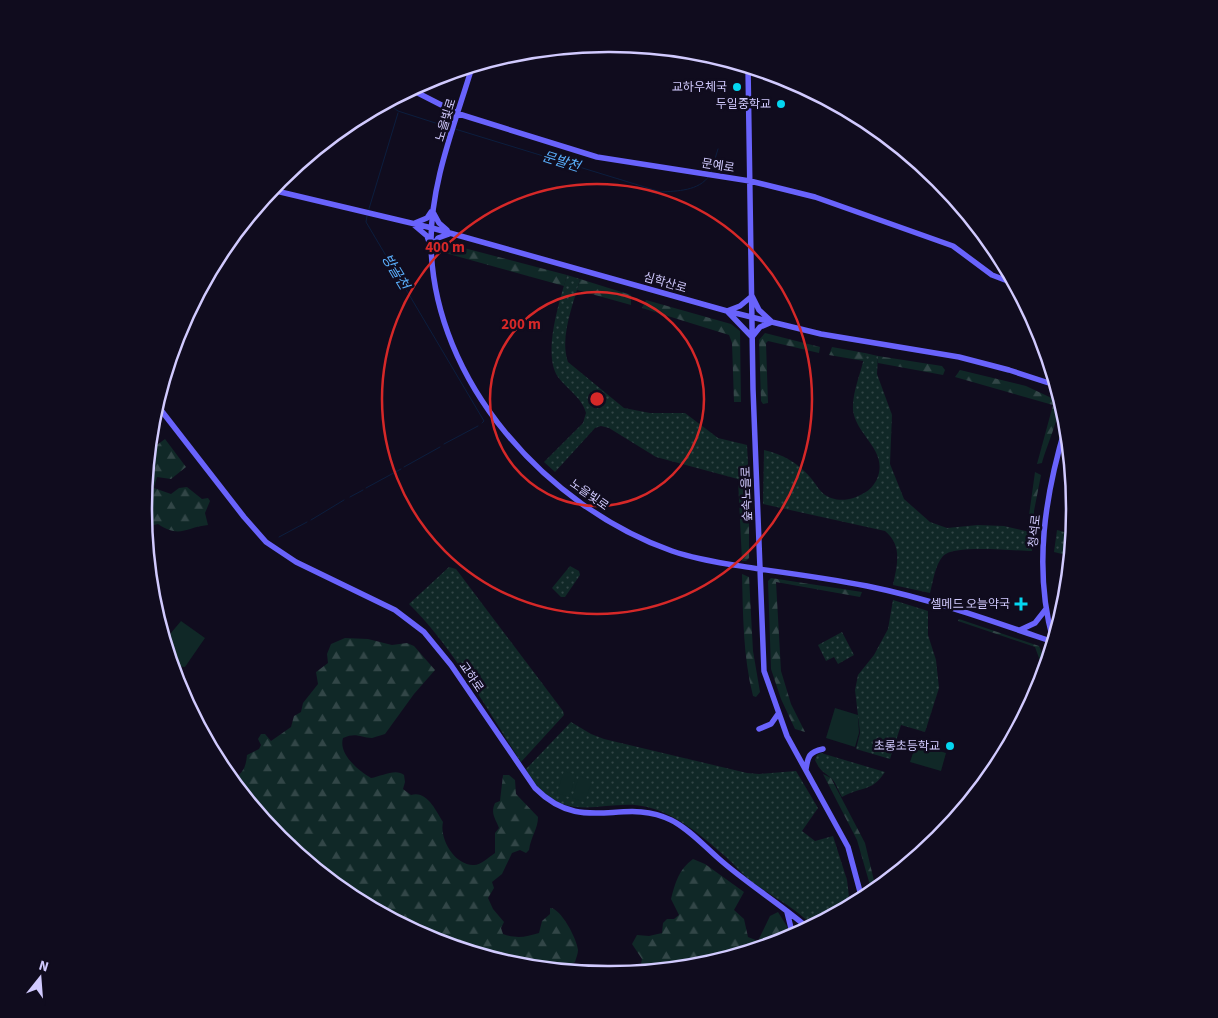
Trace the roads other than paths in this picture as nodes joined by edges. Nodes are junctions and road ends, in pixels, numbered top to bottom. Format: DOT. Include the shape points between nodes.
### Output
graph roads {
  1 [pos="470,75"];
  2 [pos="748,75"];
  3 [pos="419,94"];
  4 [pos="458,117"];
  5 [pos="750,181"];
  6 [pos="281,192"];
  7 [pos="433,210"];
  8 [pos="413,223"];
  9 [pos="432,228"];
  10 [pos="451,233"];
  11 [pos="431,249"];
  12 [pos="1003,279"];
  13 [pos="752,296"];
  14 [pos="727,311"];
  15 [pos="752,317"];
  16 [pos="772,322"];
  17 [pos="752,337"];
  18 [pos="1047,383"];
  19 [pos="163,413"];
  20 [pos="1061,443"];
  21 [pos="758,568"];
  22 [pos="1046,609"];
  23 [pos="1050,627"];
  24 [pos="1020,630"];
  25 [pos="1046,639"];
  26 [pos="778,714"];
  27 [pos="759,729"];
  28 [pos="823,749"];
  29 [pos="806,769"];
  30 [pos="860,891"];
  31 [pos="787,912"];
  32 [pos="801,923"];
  33 [pos="791,928"];
  1 -- 4 [label="street, 노을빛로"];
  2 -- 5 [label="street, 숲속노을로"];
  3 -- 4 [label="street, 문예로"];
  4 -- 5 [label="street, 문예로" via="597,157"];
  4 -- 7 [label="street, 노을빛로" via="440,174"];
  5 -- 12 [label="street, 문예로" via="815,197 943,242"];
  5 -- 13 [label="street, 숲속노을로"];
  6 -- 8 [label="street, 심학산로"];
  7 -- 8 [label="street" via="428,218"];
  7 -- 9 [label="street, 노을빛로"];
  7 -- 10 [label="street" via="439,223"];
  8 -- 9 [label="street, 심학산로"];
  8 -- 11 [label="street" via="426,236"];
  9 -- 10 [label="street, 심학산로"];
  9 -- 11 [label="street, 노을빛로"];
  10 -- 11 [label="street" via="438,238"];
  10 -- 14 [label="street, 심학산로"];
  11 -- 21 [label="street, 노을빛로" via="440,307 462,362 490,410 544,473 600,516 635,535 695,558"];
  13 -- 14 [label="street"];
  13 -- 15 [label="street, 숲속노을로"];
  13 -- 16 [label="street" via="759,310"];
  14 -- 15 [label="street, 심학산로"];
  14 -- 17 [label="street"];
  15 -- 16 [label="street, 심학산로"];
  15 -- 17 [label="street, 숲속노을로"];
  16 -- 17 [label="street" via="760,327"];
  16 -- 18 [label="street, 심학산로" via="821,334 959,358"];
  17 -- 21 [label="street, 숲속노을로"];
  19 -- 31 [label="street, 교하로" via="266,542 296,562 395,610 424,632 451,665 535,788 548,801 558,807 590,814 640,812 670,819 683,826"];
  20 -- 22 [label="street, 청석로" via="1053,472 1044,534 1042,584"];
  21 -- 24 [label="street, 노을빛로" via="868,586 949,606"];
  21 -- 26 [label="street, 숲속노을로" via="764,671"];
  22 -- 23 [label="street, 청석로"];
  22 -- 24 [label="street" via="1035,623"];
  24 -- 25 [label="street, 노을빛로"];
  26 -- 27 [label="street" via="771,724"];
  26 -- 29 [label="street, 숲속노을로"];
  28 -- 29 [label="street" via="808,756"];
  29 -- 30 [label="street, 숲속노을로" via="848,847"];
  31 -- 32 [label="street, 교하로"];
  31 -- 33 [label="street"];
}
